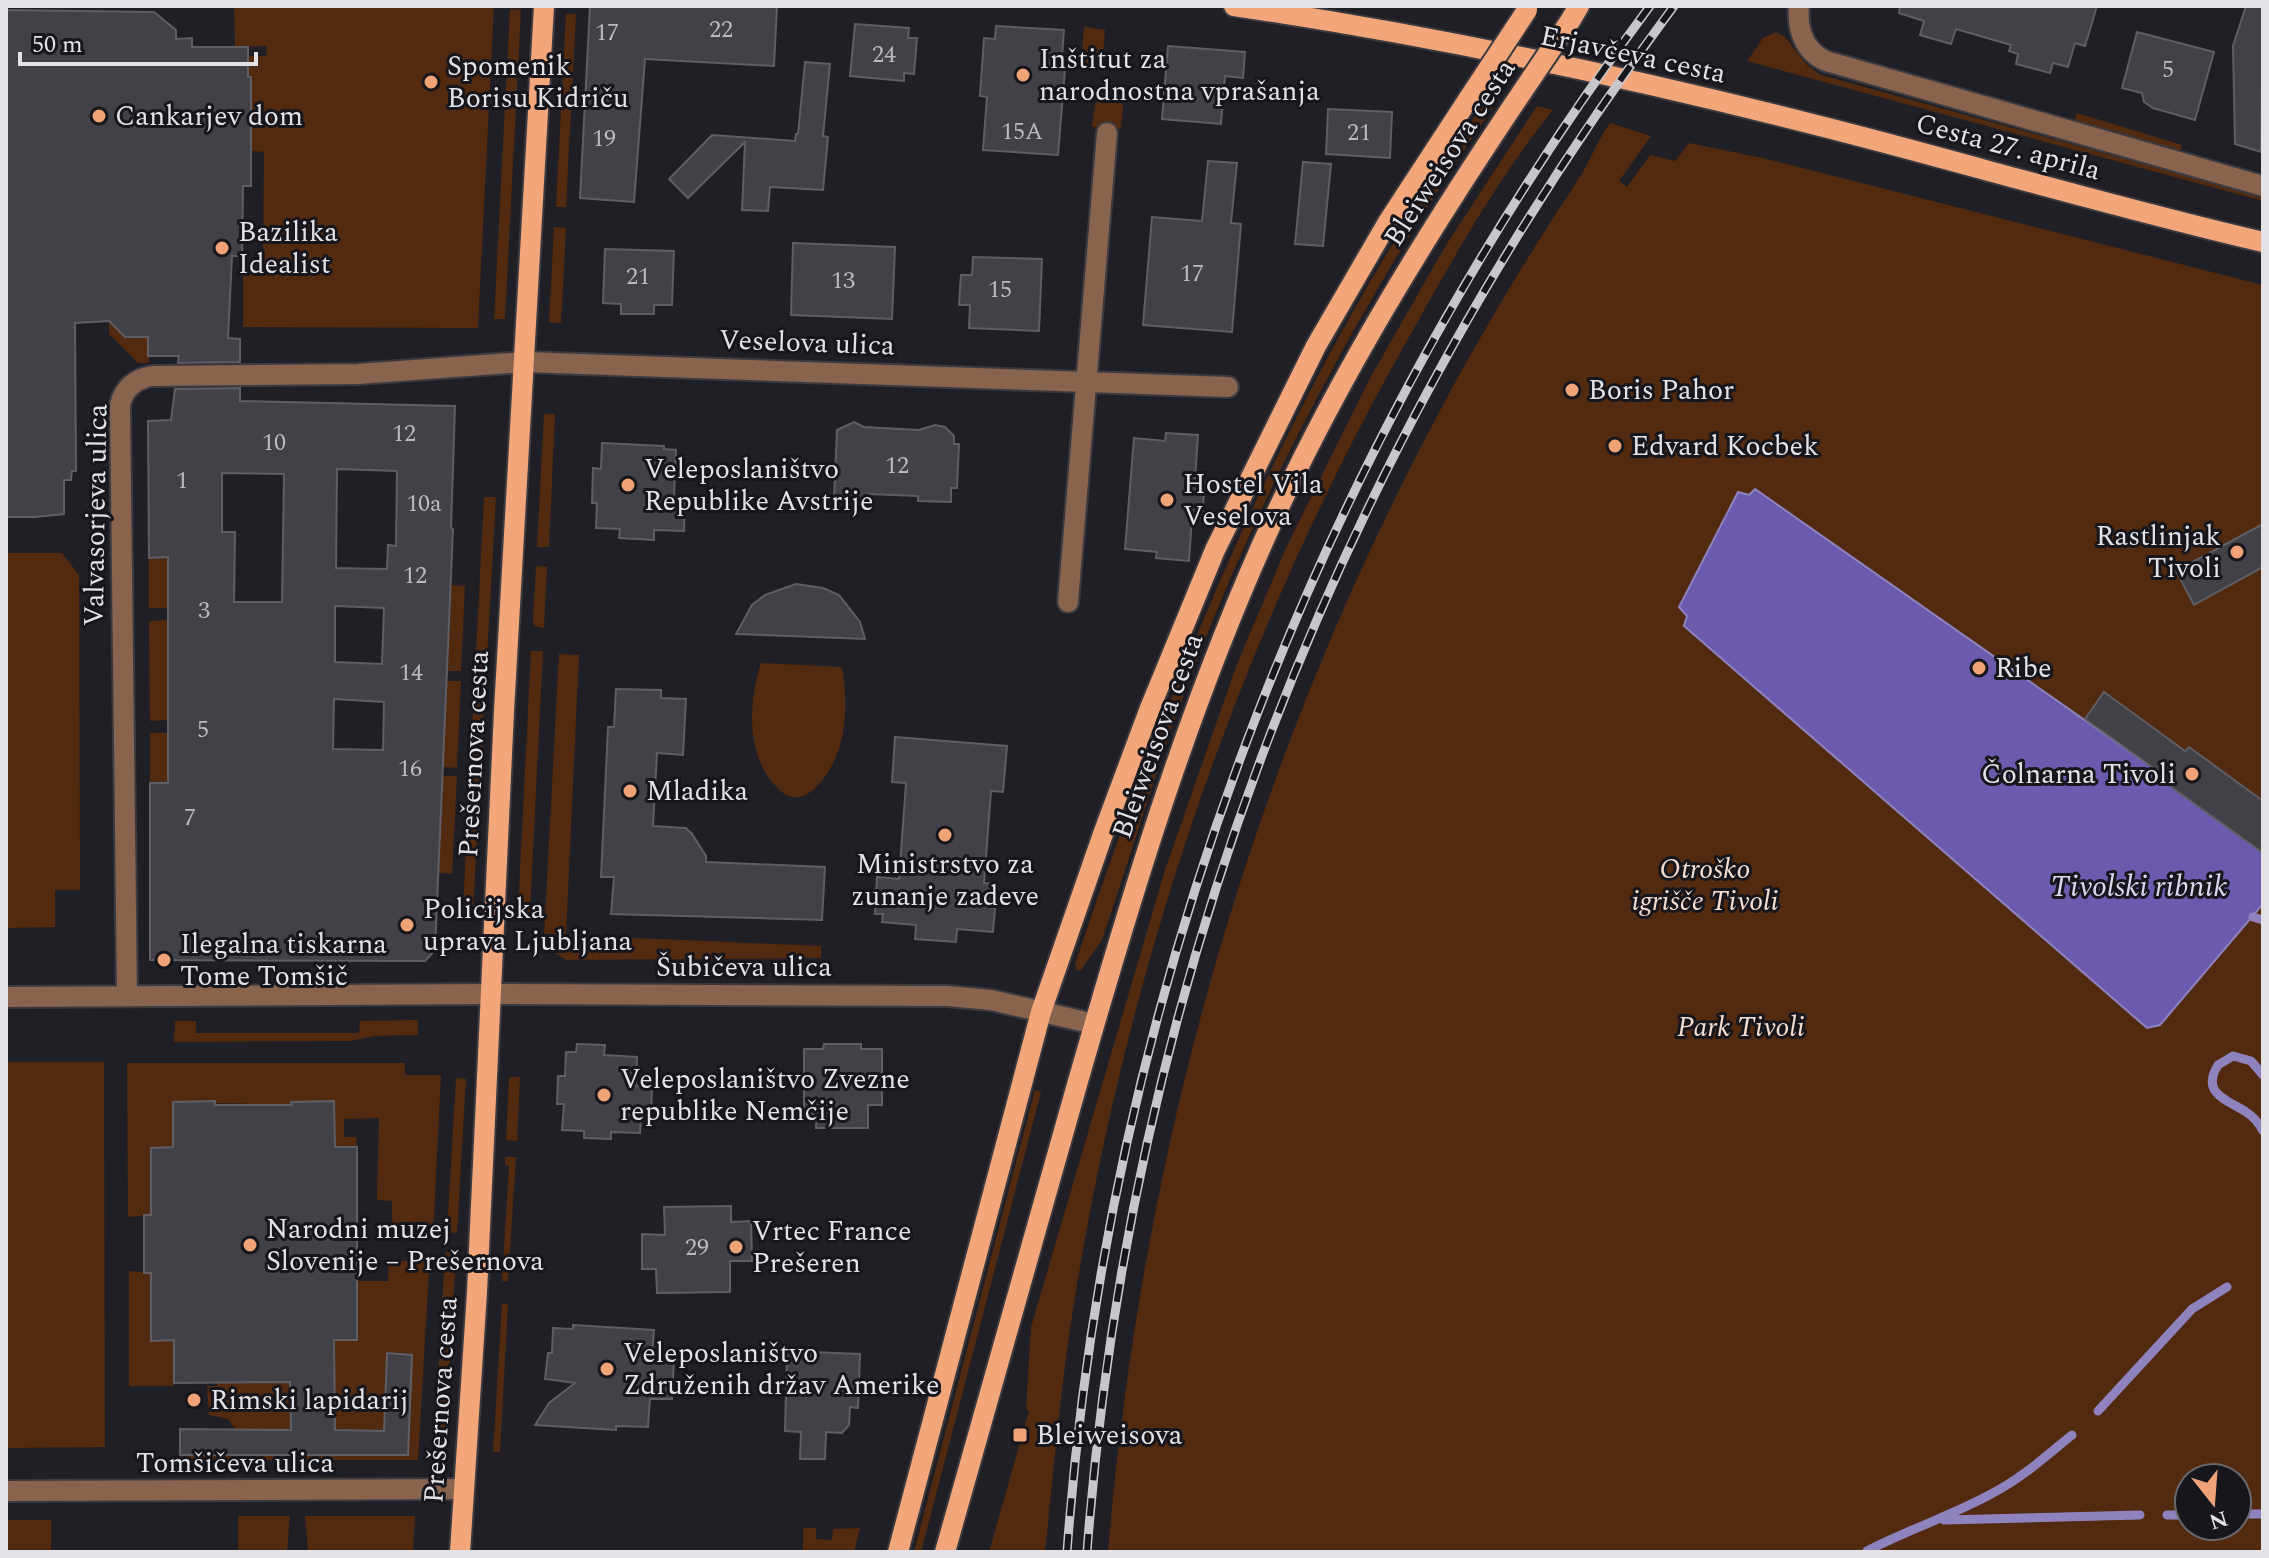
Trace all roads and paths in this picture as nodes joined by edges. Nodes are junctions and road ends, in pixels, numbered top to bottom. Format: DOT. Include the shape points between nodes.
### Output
graph roads {
  1 [pos="544,6"];
  2 [pos="1234,6"];
  3 [pos="1798,7"];
  4 [pos="1528,8"];
  5 [pos="1575,13"];
  6 [pos="1738,106"];
  7 [pos="1107,133"];
  8 [pos="2263,186"];
  9 [pos="2263,242"];
  10 [pos="525,362"];
  11 [pos="1087,382"];
  12 [pos="1228,387"];
  13 [pos="1068,602"];
  14 [pos="491,994"];
  15 [pos="6,997"];
  16 [pos="119,997"];
  17 [pos="1041,1012"];
  18 [pos="1094,1024"];
  19 [pos="464,1489"];
  20 [pos="6,1491"];
  21 [pos="460,1552"];
  22 [pos="898,1552"];
  23 [pos="945,1552"];
  1 -- 10 [label="main road, Prešernova cesta"];
  2 -- 6 [label="main road, Erjavčeva cesta" via="1453,44"];
  3 -- 8 [label="street, Cesta 27. aprila" via="1804,41 1826,61"];
  4 -- 17 [label="main road, Bleiweisova cesta, bridge" via="1360,268 1239,500 1150,708"];
  5 -- 18 [label="main road, Bleiweisova cesta, bridge" via="1425,239 1312,439 1188,730"];
  6 -- 9 [label="main road, Cesta 27. aprila"];
  7 -- 11 [label="street"];
  10 -- 11 [label="street, Veselova ulica"];
  10 -- 14 [label="main road, Prešernova cesta"];
  10 -- 16 [label="street, Valvasorjeva ulica" via="358,374 152,376 134,382 122,397"];
  11 -- 12 [label="street, Veselova ulica"];
  11 -- 13 [label="street"];
  14 -- 16 [label="street, Šubičeva ulica"];
  14 -- 17 [label="street, Šubičeva ulica" via="947,996"];
  14 -- 19 [label="main road, Prešernova cesta"];
  15 -- 16 [label="street, Šubičeva ulica"];
  17 -- 18 [label="street, Šubičeva ulica"];
  17 -- 22 [label="main road, Bleiweisova cesta"];
  18 -- 23 [label="main road, Bleiweisova cesta"];
  19 -- 20 [label="street, Tomšičeva ulica"];
  19 -- 21 [label="main road, Prešernova cesta"];
}
